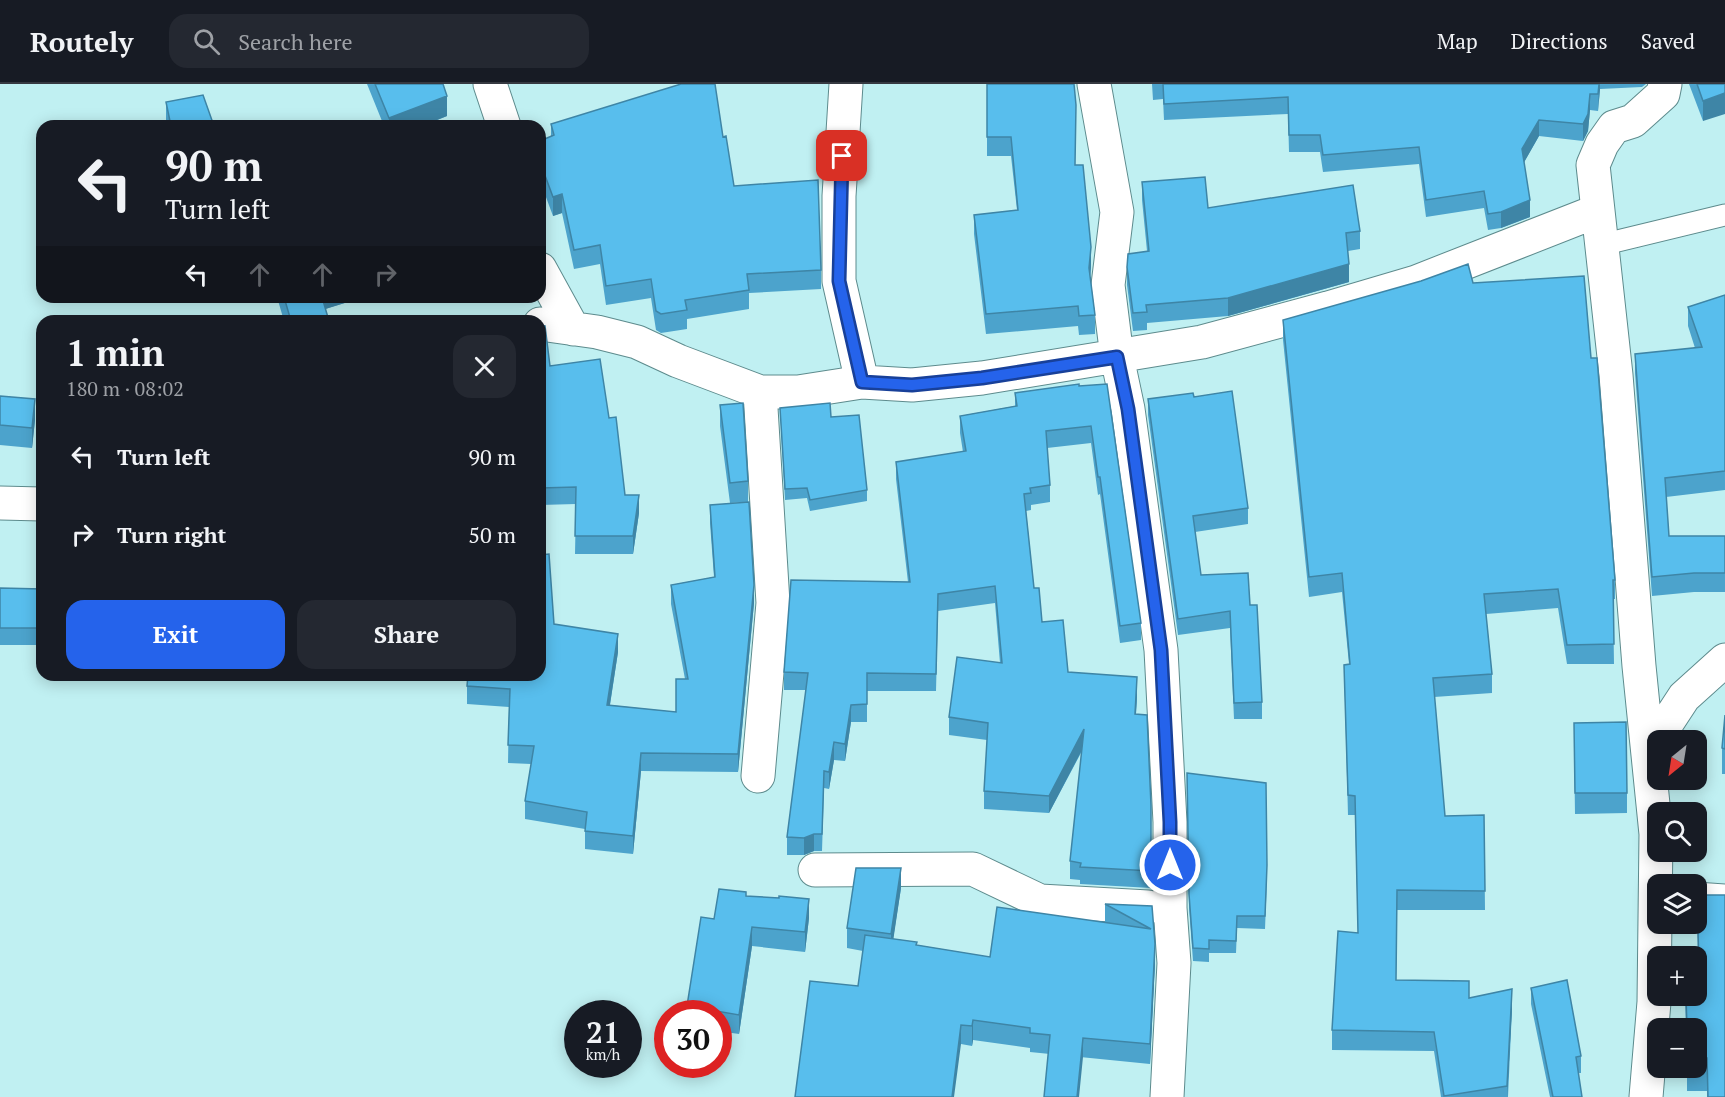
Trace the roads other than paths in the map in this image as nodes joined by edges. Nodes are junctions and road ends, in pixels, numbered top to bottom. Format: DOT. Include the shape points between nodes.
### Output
graph roads {
  1 [pos="490,84"];
  2 [pos="846,84"];
  3 [pos="1094,84"];
  4 [pos="1665,84"];
  5 [pos="502,120"];
  6 [pos="1597,210"];
  7 [pos="1725,215"];
  8 [pos="1601,245"];
  9 [pos="546,280"];
  10 [pos="546,325"];
  11 [pos="573,328"];
  12 [pos="1117,357"];
  13 [pos="862,382"];
  14 [pos="760,392"];
  15 [pos="0,503"];
  16 [pos="36,504"];
  17 [pos="1725,660"];
  18 [pos="1662,730"];
  19 [pos="1647,742"];
  20 [pos="758,776"];
  21 [pos="1652,790"];
  22 [pos="815,870"];
  23 [pos="1656,874"];
  24 [pos="1707,893"];
  25 [pos="1725,894"];
  26 [pos="1170,908"];
  27 [pos="1655,934"];
  28 [pos="1167,1097"];
  29 [pos="1646,1097"];
  1 -- 5 [label="street"];
  2 -- 13 [label="street" via="839,281"];
  3 -- 12 [label="street" via="1118,212 1108,285"];
  4 -- 6 [label="street" via="1663,94 1633,121 1614,127 1602,144 1593,165"];
  6 -- 8 [label="street"];
  6 -- 12 [label="street" via="1416,282 1328,309 1202,342"];
  7 -- 8 [label="lane"];
  8 -- 19 [label="street"];
  9 -- 11 [label="street"];
  10 -- 11 [label="street"];
  11 -- 14 [label="street" via="637,342"];
  12 -- 13 [label="street" via="912,385"];
  12 -- 26 [label="street" via="1128,409 1161,650"];
  13 -- 14 [label="street" via="798,392"];
  14 -- 20 [label="street" via="773,603"];
  15 -- 16 [label="street"];
  17 -- 18 [label="street" via="1684,697"];
  21 -- 23 [label="street"];
  22 -- 26 [label="street" via="973,869 1040,901"];
  24 -- 25 [label="lane"];
  26 -- 28 [label="street" via="1174,963"];
  27 -- 29 [label="street"];
}
